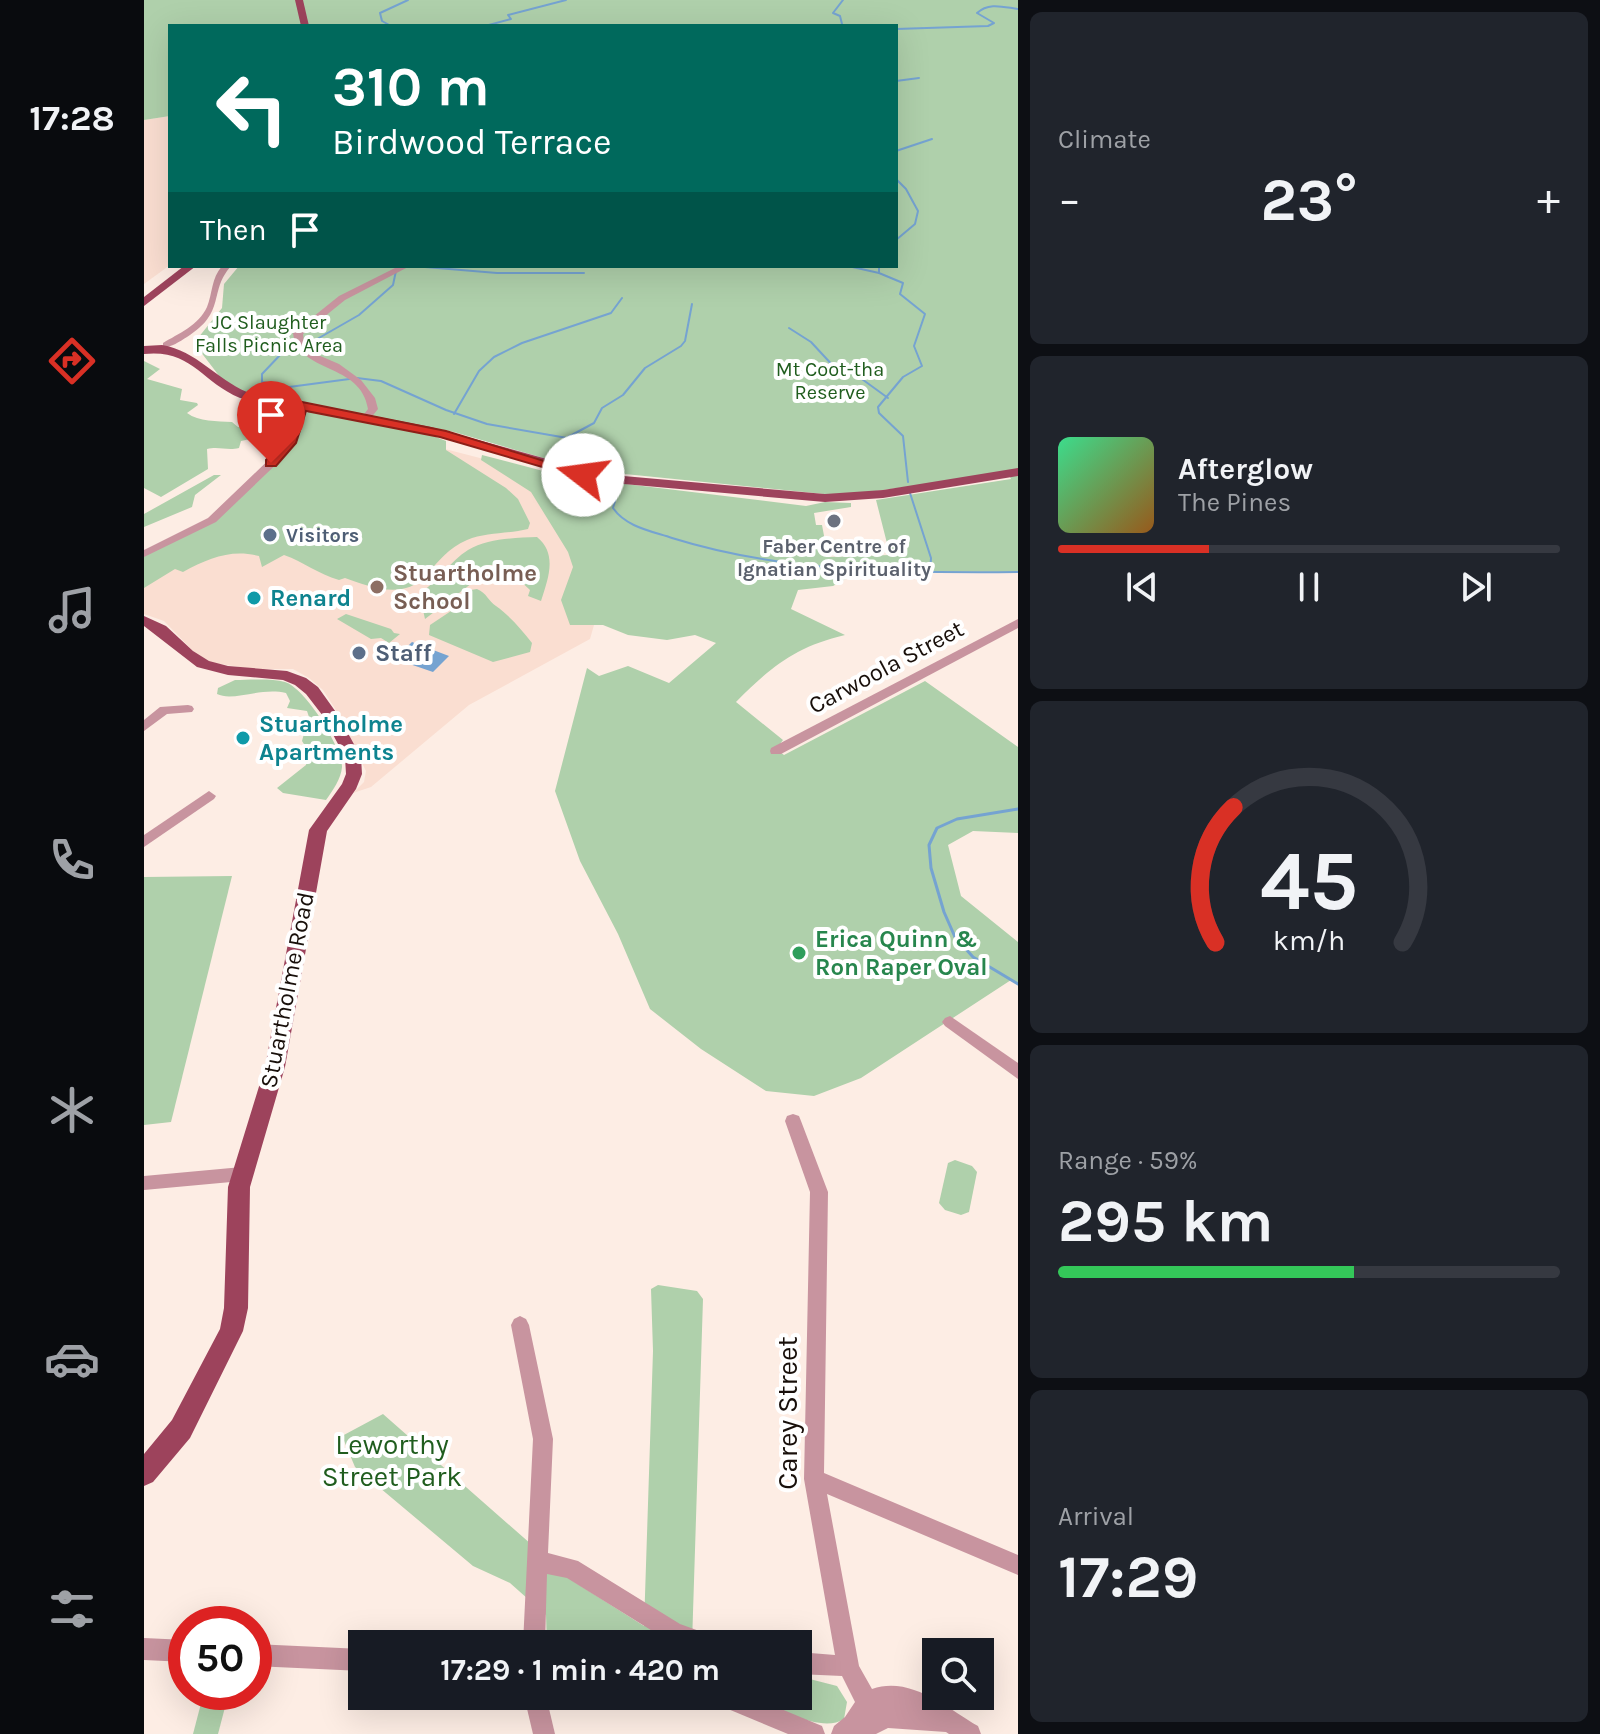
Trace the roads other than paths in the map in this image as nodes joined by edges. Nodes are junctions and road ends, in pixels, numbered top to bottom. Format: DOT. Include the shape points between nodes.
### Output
graph roads {
  1 [pos="299,0"];
  2 [pos="305,24"];
  3 [pos="176,268"];
  4 [pos="188,268"];
  5 [pos="225,268"];
  6 [pos="398,270"];
  7 [pos="144,295"];
  8 [pos="144,303"];
  9 [pos="185,333"];
  10 [pos="162,346"];
  11 [pos="144,348"];
  12 [pos="190,350"];
  13 [pos="203,368"];
  14 [pos="256,397"];
  15 [pos="302,406"];
  16 [pos="367,417"];
  17 [pos="294,431"];
  18 [pos="1018,472"];
  19 [pos="144,554"];
  20 [pos="144,621"];
  21 [pos="1018,623"];
  22 [pos="188,709"];
  23 [pos="144,727"];
  24 [pos="776,751"];
  25 [pos="209,796"];
  26 [pos="144,842"];
  27 [pos="950,1022"];
  28 [pos="1018,1072"];
  29 [pos="793,1121"];
  30 [pos="242,1174"];
  31 [pos="144,1183"];
  32 [pos="520,1325"];
  33 [pos="144,1473"];
  34 [pos="814,1479"];
  35 [pos="539,1562"];
  36 [pos="1018,1565"];
  37 [pos="535,1630"];
  38 [pos="669,1630"];
  39 [pos="144,1649"];
  40 [pos="168,1650"];
  41 [pos="272,1656"];
  42 [pos="348,1659"];
  43 [pos="812,1664"];
  44 [pos="848,1666"];
  45 [pos="868,1701"];
  46 [pos="538,1710"];
  47 [pos="757,1710"];
  48 [pos="960,1729"];
  49 [pos="855,1733"];
  50 [pos="544,1734"];
  51 [pos="814,1734"];
  1 -- 2 [label="main road"];
  3 -- 7 [label="main road"];
  4 -- 8 [label="main road"];
  5 -- 9 [label="street" via="215,281 209,311"];
  6 -- 16 [label="street" via="342,298 298,333 299,347 309,356 345,371 369,394 373,402"];
  9 -- 10 [label="street"];
  9 -- 12 [label="street"];
  10 -- 11 [label="main road"];
  10 -- 12 [label="main road"];
  10 -- 13 [label="main road" via="185,352"];
  12 -- 13 [label="main road"];
  13 -- 14 [label="main road" via="217,383"];
  14 -- 15 [label="main road"];
  14 -- 17 [label="street"];
  15 -- 16 [label="main road"];
  15 -- 17 [label="street"];
  16 -- 18 [label="main road" via="611,479 825,498"];
  17 -- 19 [label="street" via="284,451 212,520"];
  20 -- 30 [label="main road, Stuartholme Road" via="161,627 190,657 207,666 285,674 305,683 353,757 350,785 318,830 275,1067"];
  21 -- 24 [label="street, Carwoola Street"];
  22 -- 23 [label="street" via="164,710"];
  25 -- 26 [label="street"];
  27 -- 28 [label="street"];
  29 -- 34 [label="street, Carey Street" via="819,1192"];
  30 -- 31 [label="street"];
  30 -- 33 [label="main road, Stuartholme Road" via="236,1308 227,1342 181,1429"];
  32 -- 35 [label="street" via="543,1439"];
  34 -- 36 [label="street"];
  34 -- 44 [label="street, Carey Street"];
  35 -- 37 [label="street"];
  35 -- 38 [label="street" via="569,1567"];
  39 -- 40 [label="street"];
  41 -- 42 [label="street"];
  43 -- 44 [label="street"];
  44 -- 45 [label="street, Carey Street"];
  45 -- 48 [label="street" via="911,1700"];
  45 -- 49 [label="street" via="853,1725"];
  46 -- 50 [label="street"];
  47 -- 51 [label="street"];
  48 -- 49 [label="street" via="895,1716 880,1718"];
}
